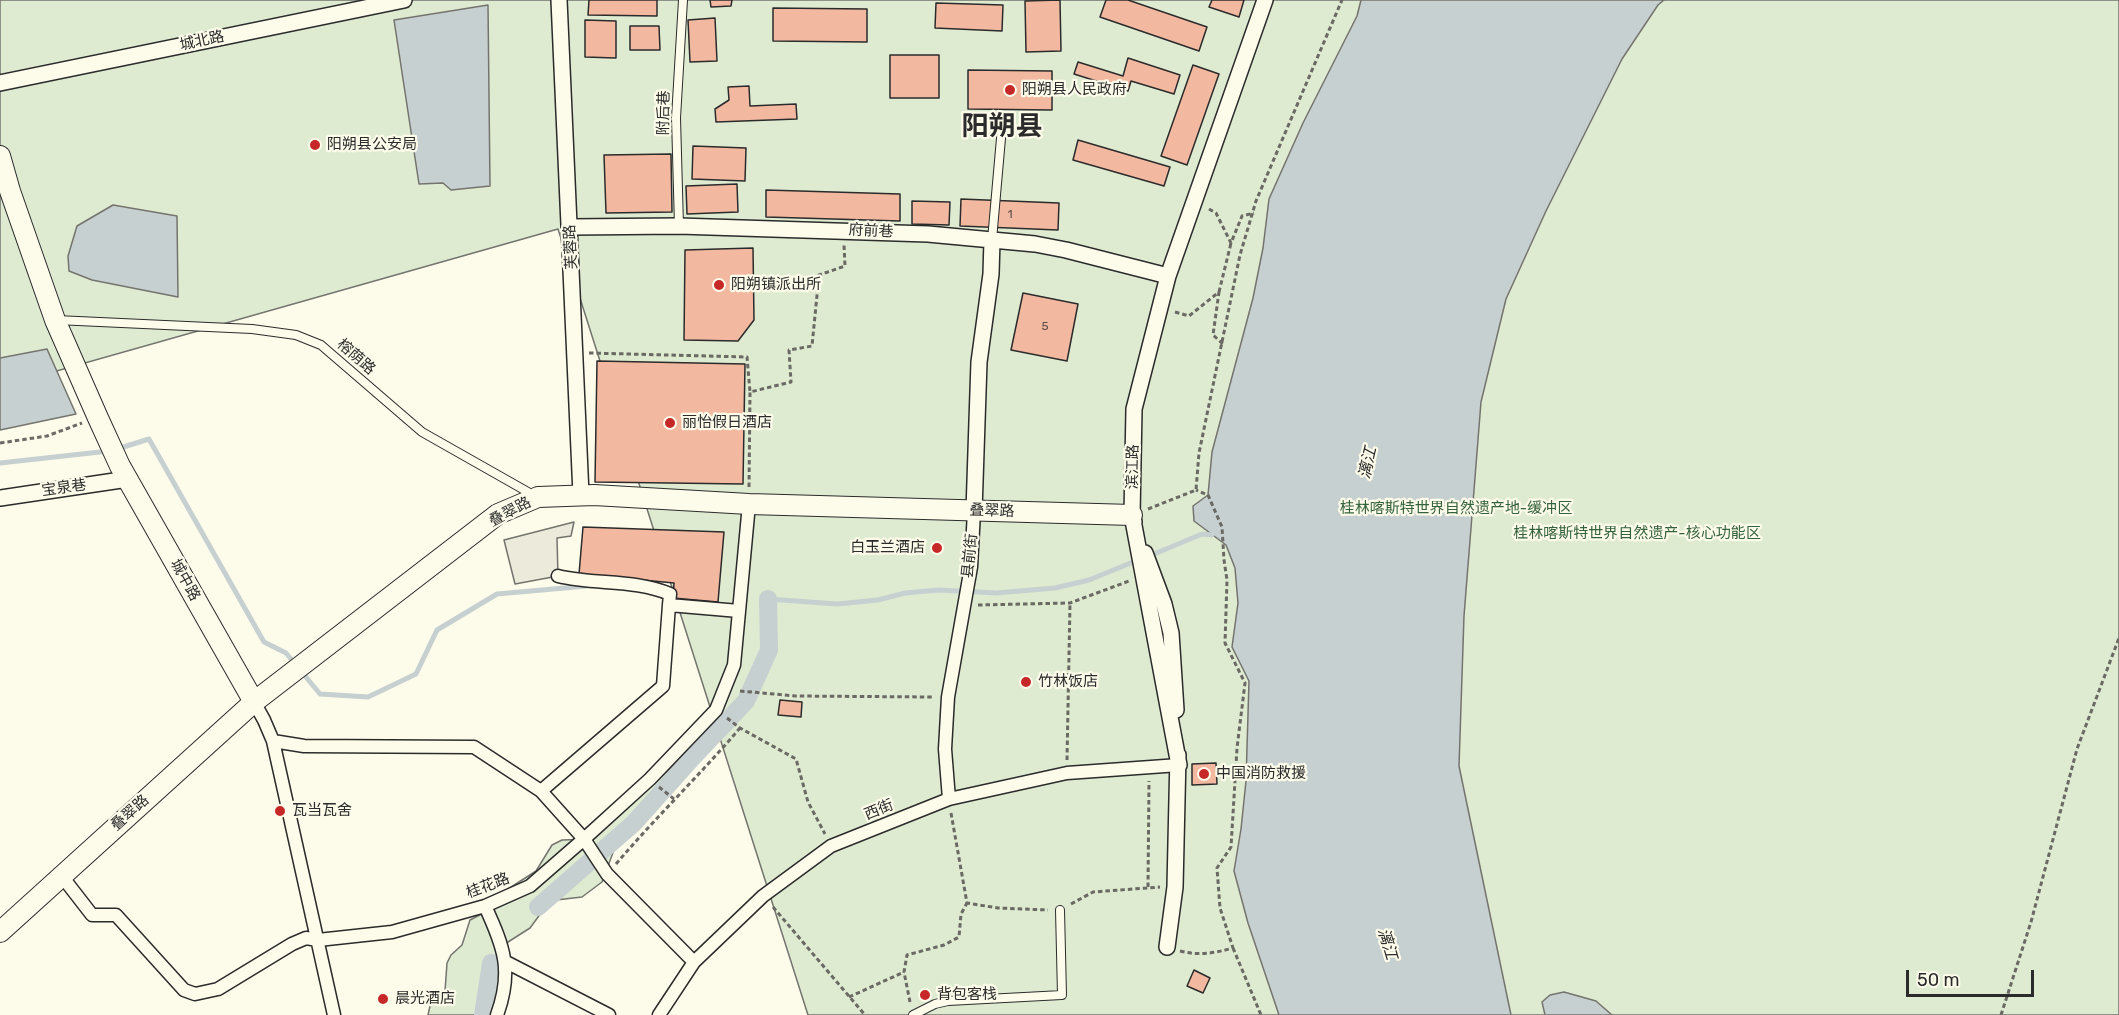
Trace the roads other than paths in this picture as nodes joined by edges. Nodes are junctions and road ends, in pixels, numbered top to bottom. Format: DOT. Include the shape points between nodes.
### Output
graph roads {
  1 [pos="404,0"];
  2 [pos="559,0"];
  3 [pos="683,0"];
  4 [pos="1265,0"];
  5 [pos="0,83"];
  6 [pos="1002,127"];
  7 [pos="0,156"];
  8 [pos="679,226"];
  9 [pos="570,227"];
  10 [pos="992,240"];
  11 [pos="1168,276"];
  12 [pos="55,320"];
  13 [pos="124,472"];
  14 [pos="581,489"];
  15 [pos="538,497"];
  16 [pos="0,498"];
  17 [pos="749,504"];
  18 [pos="974,511"];
  19 [pos="1132,515"];
  20 [pos="558,576"];
  21 [pos="669,605"];
  22 [pos="739,608"];
  23 [pos="254,702"];
  24 [pos="273,741"];
  25 [pos="1179,765"];
  26 [pos="541,791"];
  27 [pos="949,799"];
  28 [pos="584,839"];
  29 [pos="61,875"];
  30 [pos="485,906"];
  31 [pos="1060,910"];
  32 [pos="0,932"];
  33 [pos="318,940"];
  34 [pos="1167,947"];
  35 [pos="506,962"];
  36 [pos="694,962"];
  37 [pos="334,1015"];
  38 [pos="497,1015"];
  39 [pos="609,1015"];
  40 [pos="659,1015"];
  41 [pos="913,1015"];
  1 -- 5 [label="street, 城北路"];
  2 -- 9 [label="street, 芙蓉路"];
  2 -- 14 [label="street"];
  3 -- 8 [label="lane, 附后巷" via="676,118"];
  4 -- 11 [label="street, 滨江路"];
  6 -- 10 [label="lane"];
  7 -- 12 [label="street, 城中路"];
  8 -- 9 [label="street, 府前巷"];
  8 -- 10 [label="street, 府前巷" via="844,230"];
  9 -- 14 [label="street, 芙蓉路"];
  10 -- 11 [label="street, 府前巷" via="1066,250"];
  10 -- 18 [label="street, 县前街" via="979,362"];
  11 -- 19 [label="street, 滨江路" via="1134,409"];
  12 -- 13 [label="street, 城中路"];
  12 -- 15 [label="lane, 榕荫路" via="252,329 296,335 321,345 422,432"];
  13 -- 16 [label="street, 宝泉巷"];
  13 -- 23 [label="street, 城中路"];
  14 -- 15 [label="street, 叠翠路"];
  14 -- 17 [label="street, 叠翠路"];
  14 -- 19 [label="street"];
  15 -- 23 [label="street, 叠翠路" via="498,514"];
  17 -- 18 [label="street, 叠翠路"];
  17 -- 22 [label="street, 桂花路"];
  18 -- 19 [label="street, 叠翠路"];
  18 -- 27 [label="street, 县前街" via="971,567 948,697 945,749"];
  19 -- 25 [label="street"];
  19 -- 25 [label="street, 滨江路" via="1171,633"];
  20 -- 21 [label="street" via="654,587 670,594"];
  21 -- 22 [label="street"];
  21 -- 26 [label="street" via="663,686"];
  22 -- 28 [label="street, 桂花路" via="734,665 716,710 650,779"];
  23 -- 24 [label="street, 城中路"];
  23 -- 29 [label="street, 叠翠路"];
  24 -- 26 [label="street" via="304,746 474,747"];
  24 -- 33 [label="street, 城中路"];
  25 -- 27 [label="street, 西街" via="1066,773"];
  25 -- 34 [label="street, 滨江路" via="1175,887"];
  26 -- 28 [label="street"];
  27 -- 36 [label="street, 西街" via="831,846 763,896"];
  28 -- 30 [label="street, 桂花路" via="530,886"];
  28 -- 36 [label="street" via="607,874"];
  29 -- 32 [label="street, 叠翠路"];
  29 -- 33 [label="street, 桂花路" via="92,915 116,915 184,990 195,994 218,989 292,944 306,938"];
  30 -- 33 [label="street, 桂花路" via="392,932"];
  30 -- 35 [label="street"];
  31 -- 41 [label="lane" via="1062,995 948,1001"];
  33 -- 37 [label="street, 城中路"];
  35 -- 38 [label="street"];
  35 -- 39 [label="street"];
  36 -- 40 [label="street, 西街"];
}
